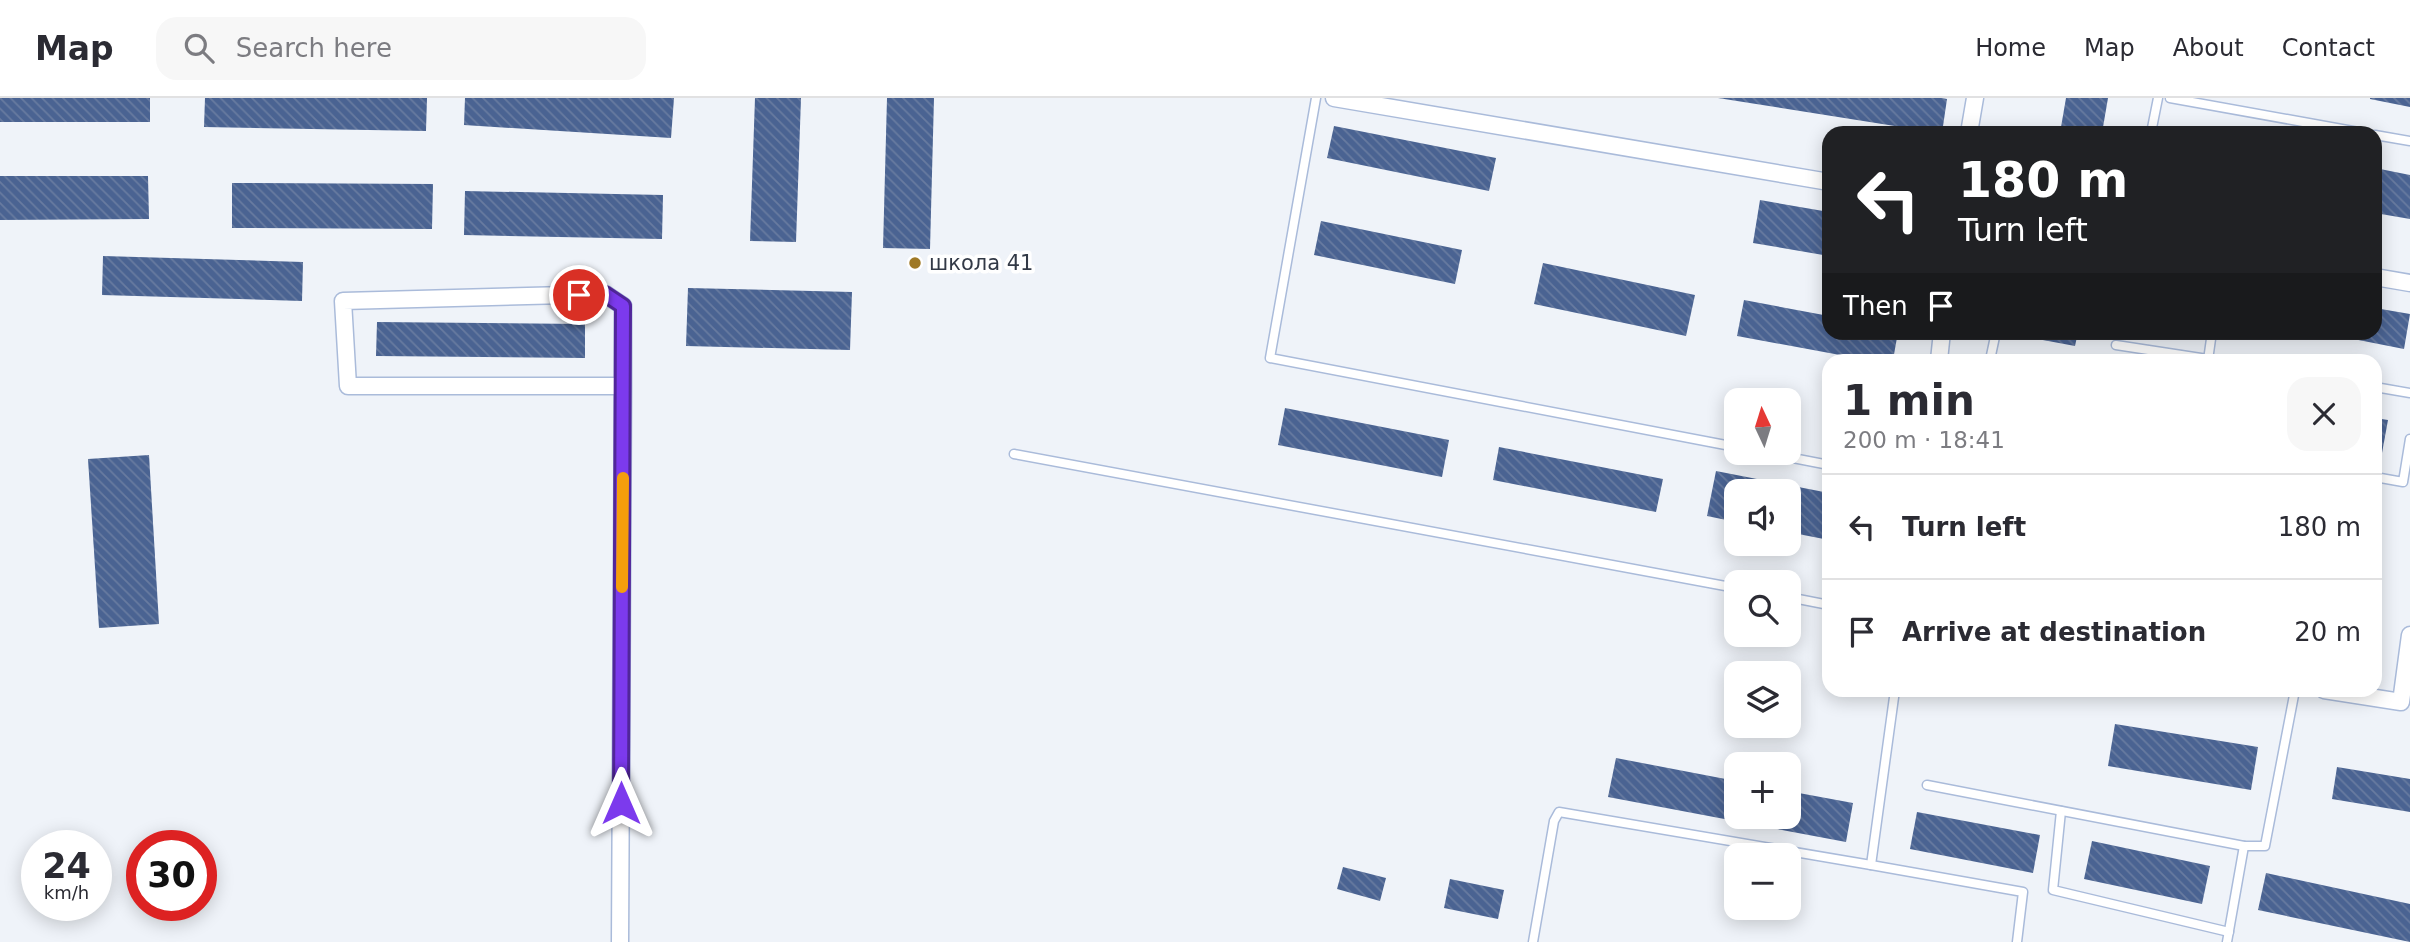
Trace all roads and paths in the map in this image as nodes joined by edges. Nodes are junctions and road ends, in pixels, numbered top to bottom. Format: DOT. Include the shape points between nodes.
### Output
graph roads {
  1 [pos="1316,98"];
  2 [pos="1334,98"];
  3 [pos="1975,98"];
  4 [pos="2158,98"];
  5 [pos="2170,98"];
  6 [pos="1970,126"];
  7 [pos="2152,126"];
  8 [pos="2325,126"];
  9 [pos="2382,136"];
  10 [pos="2410,141"];
  11 [pos="1822,181"];
  12 [pos="2382,278"];
  13 [pos="2410,283"];
  14 [pos="2116,345"];
  15 [pos="2172,354"];
  16 [pos="623,386"];
  17 [pos="2382,388"];
  18 [pos="2410,393"];
  19 [pos="2410,439"];
  20 [pos="1724,445"];
  21 [pos="1014,454"];
  22 [pos="1801,460"];
  23 [pos="1822,464"];
  24 [pos="2382,478"];
  25 [pos="1724,586"];
  26 [pos="1801,600"];
  27 [pos="1822,604"];
  28 [pos="2410,635"];
  29 [pos="1894,697"];
  30 [pos="2294,697"];
  31 [pos="2368,697"];
  32 [pos="2405,703"];
  33 [pos="1927,785"];
  34 [pos="2061,811"];
  35 [pos="2244,846"];
  36 [pos="1871,865"];
  37 [pos="2229,932"];
  38 [pos="620,942"];
  39 [pos="1533,942"];
  40 [pos="2017,942"];
  41 [pos="2227,942"];
  1 -- 20 [label="lane" via="1270,358"];
  2 -- 11 [label="street"];
  3 -- 6 [label="street"];
  4 -- 7 [label="lane"];
  5 -- 8 [label="lane"];
  9 -- 10 [label="lane"];
  12 -- 13 [label="street"];
  14 -- 15 [label="lane"];
  16 -- 16 [label="street" via="623,306 605,294 343,301 348,386"];
  16 -- 38 [label="street"];
  17 -- 18 [label="lane"];
  19 -- 24 [label="lane" via="2403,482"];
  21 -- 25 [label="lane"];
  22 -- 23 [label="lane"];
  26 -- 27 [label="lane"];
  28 -- 32 [label="street"];
  29 -- 36 [label="lane"];
  30 -- 35 [label="lane" via="2265,846"];
  31 -- 32 [label="street"];
  33 -- 34 [label="lane"];
  34 -- 35 [label="lane"];
  34 -- 37 [label="lane" via="2053,890"];
  35 -- 37 [label="lane"];
  36 -- 39 [label="lane" via="1559,812"];
  36 -- 40 [label="lane" via="2024,892"];
  37 -- 41 [label="lane"];
}
